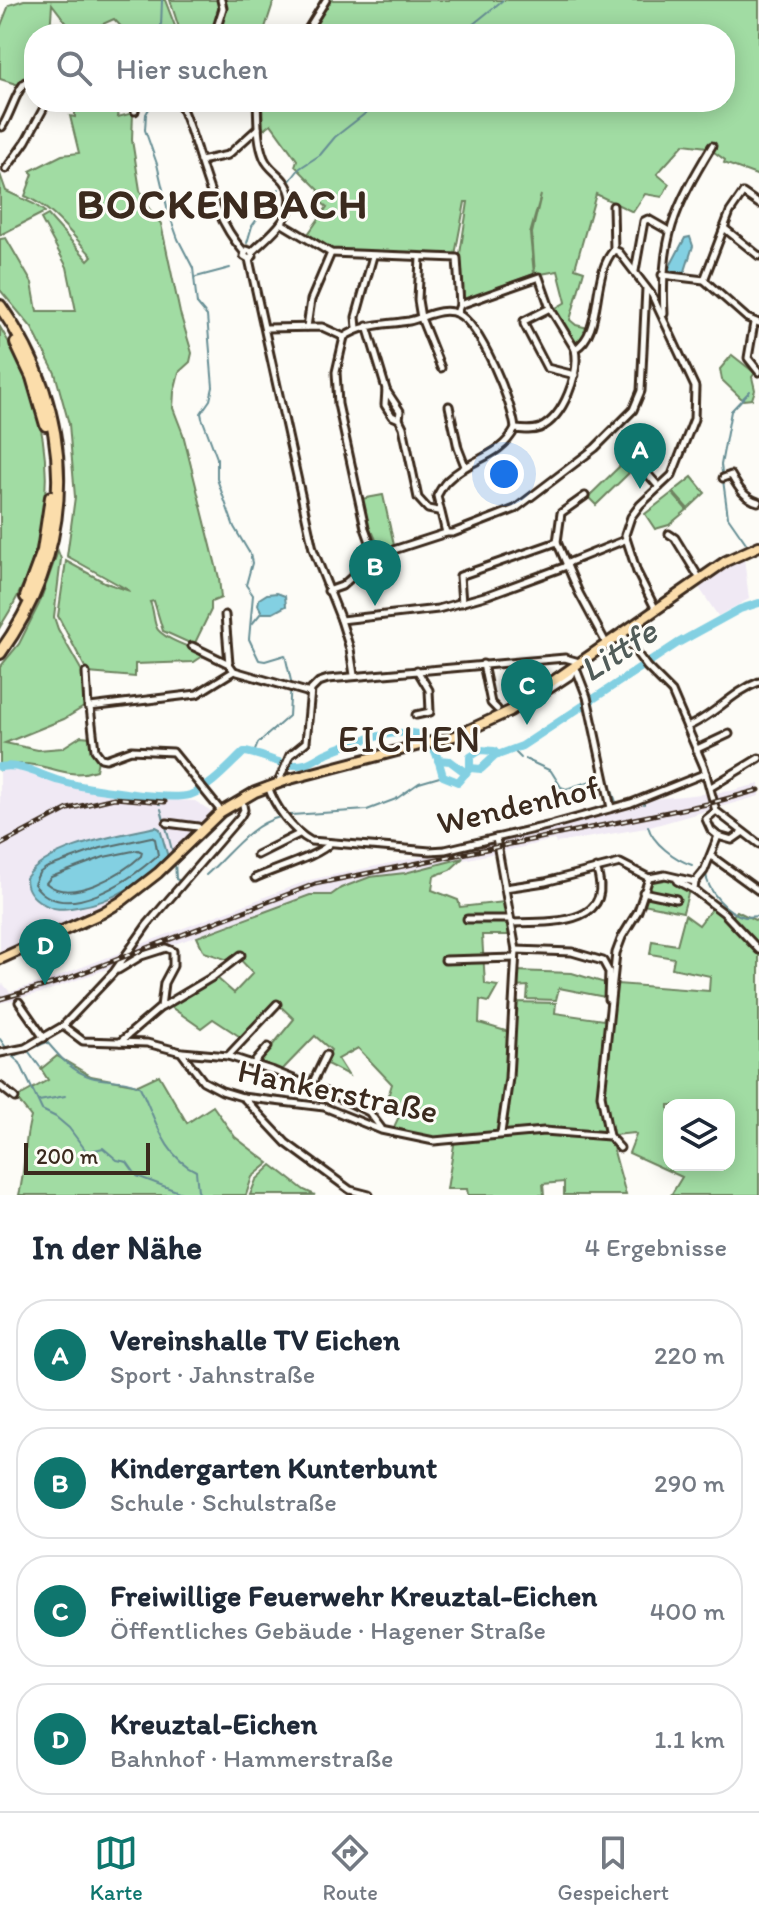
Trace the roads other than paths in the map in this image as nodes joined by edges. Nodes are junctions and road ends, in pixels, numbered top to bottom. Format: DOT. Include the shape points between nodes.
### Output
graph roads {
  1 [pos="221,0"];
  2 [pos="326,0"];
  3 [pos="218,24"];
  4 [pos="311,24"];
  5 [pos="24,83"];
  6 [pos="42,112"];
  7 [pos="183,112"];
  8 [pos="258,112"];
  9 [pos="2,127"];
  10 [pos="259,128"];
  11 [pos="712,146"];
  12 [pos="200,161"];
  13 [pos="6,169"];
  14 [pos="759,204"];
  15 [pos="613,206"];
  16 [pos="281,223"];
  17 [pos="724,228"];
  18 [pos="669,231"];
  19 [pos="614,250"];
  20 [pos="244,252"];
  21 [pos="252,252"];
  22 [pos="331,253"];
  23 [pos="373,256"];
  24 [pos="759,256"];
  25 [pos="420,257"];
  26 [pos="249,259"];
  27 [pos="635,272"];
  28 [pos="662,275"];
  29 [pos="704,280"];
  30 [pos="646,287"];
  31 [pos="460,305"];
  32 [pos="0,306"];
  33 [pos="550,308"];
  34 [pos="457,313"];
  35 [pos="0,318"];
  36 [pos="421,318"];
  37 [pos="665,319"];
  38 [pos="757,323"];
  39 [pos="367,326"];
  40 [pos="307,327"];
  41 [pos="265,328"];
  42 [pos="357,328"];
  43 [pos="344,337"];
  44 [pos="575,349"];
  45 [pos="441,368"];
  46 [pos="759,372"];
  47 [pos="575,375"];
  48 [pos="386,389"];
  49 [pos="449,406"];
  50 [pos="399,419"];
  51 [pos="515,429"];
  52 [pos="626,449"];
  53 [pos="465,466"];
  54 [pos="723,478"];
  55 [pos="659,487"];
  56 [pos="759,493"];
  57 [pos="585,496"];
  58 [pos="759,503"];
  59 [pos="438,511"];
  60 [pos="446,533"];
  61 [pos="669,534"];
  62 [pos="625,540"];
  63 [pos="557,542"];
  64 [pos="759,546"];
  65 [pos="375,556"];
  66 [pos="567,565"];
  67 [pos="700,579"];
  68 [pos="328,591"];
  69 [pos="462,603"];
  70 [pos="656,610"];
  71 [pos="225,615"];
  72 [pos="341,620"];
  73 [pos="622,633"];
  74 [pos="0,641"];
  75 [pos="606,644"];
  76 [pos="192,646"];
  77 [pos="0,653"];
  78 [pos="229,664"];
  79 [pos="483,664"];
  80 [pos="577,664"];
  81 [pos="417,670"];
  82 [pos="234,671"];
  83 [pos="86,673"];
  84 [pos="354,675"];
  85 [pos="759,682"];
  86 [pos="310,693"];
  87 [pos="540,696"];
  88 [pos="89,707"];
  89 [pos="497,709"];
  90 [pos="416,715"];
  91 [pos="687,727"];
  92 [pos="729,734"];
  93 [pos="697,749"];
  94 [pos="759,758"];
  95 [pos="706,773"];
  96 [pos="278,783"];
  97 [pos="268,786"];
  98 [pos="711,787"];
  99 [pos="242,800"];
  100 [pos="611,808"];
  101 [pos="716,811"];
  102 [pos="221,812"];
  103 [pos="167,823"];
  104 [pos="202,831"];
  105 [pos="742,833"];
  106 [pos="299,834"];
  107 [pos="718,836"];
  108 [pos="496,838"];
  109 [pos="330,843"];
  110 [pos="759,844"];
  111 [pos="257,855"];
  112 [pos="711,856"];
  113 [pos="596,868"];
  114 [pos="670,876"];
  115 [pos="255,878"];
  116 [pos="649,878"];
  117 [pos="695,882"];
  118 [pos="505,888"];
  119 [pos="694,890"];
  120 [pos="759,891"];
  121 [pos="643,892"];
  122 [pos="676,899"];
  123 [pos="467,919"];
  124 [pos="511,921"];
  125 [pos="516,950"];
  126 [pos="759,950"];
  127 [pos="241,955"];
  128 [pos="515,958"];
  129 [pos="0,959"];
  130 [pos="445,960"];
  131 [pos="114,972"];
  132 [pos="611,1000"];
  133 [pos="19,1002"];
  134 [pos="277,1004"];
  135 [pos="161,1007"];
  136 [pos="63,1026"];
  137 [pos="44,1038"];
  138 [pos="119,1043"];
  139 [pos="268,1047"];
  140 [pos="181,1052"];
  141 [pos="2,1053"];
  142 [pos="326,1055"];
  143 [pos="228,1056"];
  144 [pos="254,1063"];
  145 [pos="0,1086"];
  146 [pos="311,1086"];
  147 [pos="242,1097"];
  148 [pos="15,1098"];
  149 [pos="381,1130"];
  150 [pos="501,1133"];
  151 [pos="609,1136"];
  152 [pos="620,1148"];
  153 [pos="369,1195"];
  1 -- 3 [label="street"];
  2 -- 4 [label="street"];
  5 -- 9 [label="street"];
  6 -- 13 [label="street"];
  7 -- 12 [label="street"];
  8 -- 10 [label="street"];
  10 -- 12 [label="street" via="228,155"];
  10 -- 16 [label="street" via="265,161 292,196"];
  11 -- 18 [label="street"];
  12 -- 20 [label="street"];
  14 -- 17 [label="street" via="743,193"];
  15 -- 19 [label="street"];
  16 -- 21 [label="street"];
  16 -- 22 [label="street"];
  17 -- 24 [label="street"];
  17 -- 29 [label="street"];
  18 -- 27 [label="street" via="644,221"];
  18 -- 28 [label="street"];
  19 -- 27 [label="street"];
  19 -- 44 [label="street" via="598,288 588,338"];
  20 -- 21 [label="street"];
  20 -- 26 [label="street"];
  21 -- 26 [label="street"];
  22 -- 23 [label="street"];
  22 -- 40 [label="street" via="311,300"];
  23 -- 25 [label="street"];
  23 -- 42 [label="street"];
  25 -- 31 [label="street" via="457,258"];
  25 -- 36 [label="street"];
  26 -- 41 [label="street"];
  27 -- 30 [label="street"];
  28 -- 29 [label="street"];
  28 -- 37 [label="street"];
  29 -- 38 [label="street"];
  30 -- 37 [label="street"];
  30 -- 60 [label="street" via="641,391 633,410 595,448 515,509"];
  31 -- 33 [label="street" via="539,277"];
  31 -- 34 [label="street"];
  32 -- 77 [label="highway" via="39,374 58,462 56,523 42,576"];
  33 -- 44 [label="street"];
  33 -- 47 [label="street" via="524,324 547,368"];
  34 -- 36 [label="street"];
  34 -- 51 [label="street" via="471,325 495,370"];
  35 -- 74 [label="highway" via="41,404 51,477 43,551 28,593"];
  36 -- 39 [label="street"];
  36 -- 45 [label="street"];
  37 -- 55 [label="street" via="695,400 694,419 672,475"];
  38 -- 46 [label="street" via="748,358"];
  39 -- 42 [label="street"];
  39 -- 48 [label="street"];
  40 -- 41 [label="street"];
  40 -- 43 [label="street" via="327,327"];
  41 -- 68 [label="street" via="296,479"];
  42 -- 43 [label="street"];
  43 -- 65 [label="street" via="336,372 338,404"];
  44 -- 47 [label="street"];
  47 -- 51 [label="street" via="551,420 536,430"];
  48 -- 50 [label="street" via="400,411"];
  48 -- 50 [label="street" via="385,405"];
  49 -- 53 [label="street"];
  50 -- 59 [label="street" via="418,498"];
  51 -- 53 [label="street" via="504,447"];
  52 -- 55 [label="street"];
  53 -- 59 [label="street" via="437,496"];
  54 -- 58 [label="street" via="731,475 750,500"];
  55 -- 62 [label="street" via="631,517"];
  56 -- 58 [label="street"];
  57 -- 63 [label="street" via="561,513"];
  59 -- 60 [label="street"];
  60 -- 65 [label="street"];
  61 -- 67 [label="street"];
  62 -- 66 [label="street"];
  62 -- 70 [label="street"];
  63 -- 66 [label="street"];
  63 -- 69 [label="street" via="460,576"];
  64 -- 67 [label="main road"];
  65 -- 68 [label="street" via="342,586"];
  66 -- 69 [label="street"];
  66 -- 75 [label="street"];
  67 -- 70 [label="main road"];
  68 -- 72 [label="street"];
  69 -- 72 [label="street"];
  70 -- 73 [label="main road"];
  71 -- 78 [label="street"];
  72 -- 84 [label="street"];
  73 -- 75 [label="main road"];
  73 -- 91 [label="street" via="672,692"];
  75 -- 80 [label="main road"];
  76 -- 78 [label="street"];
  78 -- 82 [label="street"];
  79 -- 80 [label="street" via="565,658"];
  79 -- 81 [label="street"];
  79 -- 89 [label="street"];
  80 -- 87 [label="street" via="572,675"];
  80 -- 96 [label="main road" via="486,724"];
  80 -- 100 [label="street"];
  81 -- 84 [label="street"];
  81 -- 90 [label="street" via="429,690 430,712"];
  82 -- 86 [label="street"];
  82 -- 88 [label="street" via="197,694"];
  83 -- 88 [label="street"];
  84 -- 86 [label="street" via="319,682"];
  85 -- 91 [label="street"];
  86 -- 96 [label="street" via="306,742 288,758"];
  88 -- 102 [label="street" via="95,750 101,758 131,750 173,752"];
  91 -- 93 [label="street"];
  92 -- 93 [label="street"];
  93 -- 95 [label="street"];
  94 -- 98 [label="street"];
  95 -- 98 [label="street"];
  95 -- 100 [label="street, Wendenhof"];
  96 -- 97 [label="main road"];
  97 -- 99 [label="main road"];
  97 -- 106 [label="street"];
  98 -- 101 [label="street"];
  99 -- 102 [label="main road"];
  99 -- 131 [label="street" via="240,817 147,925"];
  100 -- 108 [label="street, Wendenhof"];
  101 -- 105 [label="street"];
  101 -- 107 [label="street" via="706,819"];
  102 -- 104 [label="main road"];
  103 -- 104 [label="street"];
  104 -- 129 [label="main road" via="148,882 111,908"];
  105 -- 107 [label="street" via="732,840"];
  105 -- 110 [label="street"];
  106 -- 109 [label="street, Wendenhof"];
  106 -- 111 [label="street"];
  107 -- 112 [label="street"];
  108 -- 109 [label="street, Wendenhof" via="430,851"];
  108 -- 118 [label="street"];
  109 -- 115 [label="street" via="317,854"];
  112 -- 117 [label="street"];
  112 -- 120 [label="street"];
  113 -- 116 [label="street" via="622,863"];
  113 -- 118 [label="street"];
  113 -- 124 [label="street" via="601,893 589,912"];
  114 -- 116 [label="street"];
  114 -- 117 [label="street"];
  114 -- 119 [label="street"];
  116 -- 121 [label="street"];
  117 -- 119 [label="street"];
  118 -- 124 [label="street"];
  119 -- 126 [label="street"];
  121 -- 122 [label="street"];
  121 -- 132 [label="street" via="616,953"];
  123 -- 124 [label="street"];
  124 -- 125 [label="street"];
  125 -- 128 [label="street"];
  125 -- 132 [label="street" via="572,952 603,961"];
  127 -- 135 [label="street"];
  128 -- 130 [label="street"];
  128 -- 150 [label="street"];
  131 -- 135 [label="street" via="141,956 166,948 173,951"];
  131 -- 136 [label="street"];
  132 -- 151 [label="street" via="601,1095"];
  133 -- 137 [label="street"];
  134 -- 143 [label="street"];
  135 -- 138 [label="street"];
  136 -- 137 [label="street"];
  136 -- 138 [label="street" via="83,1041"];
  137 -- 141 [label="street"];
  138 -- 140 [label="street" via="147,1043"];
  139 -- 144 [label="street"];
  140 -- 143 [label="street"];
  140 -- 147 [label="street, Hankerstraße" via="203,1081"];
  142 -- 146 [label="street"];
  143 -- 144 [label="street"];
  144 -- 146 [label="street"];
  145 -- 148 [label="street"];
  146 -- 149 [label="street" via="369,1112"];
  147 -- 149 [label="street, Hankerstraße" via="324,1107"];
  147 -- 153 [label="street" via="286,1143 350,1190"];
  149 -- 150 [label="street, Hankerstraße" via="434,1141"];
  150 -- 151 [label="street, Hankerstraße"];
  151 -- 152 [label="street"];
}
